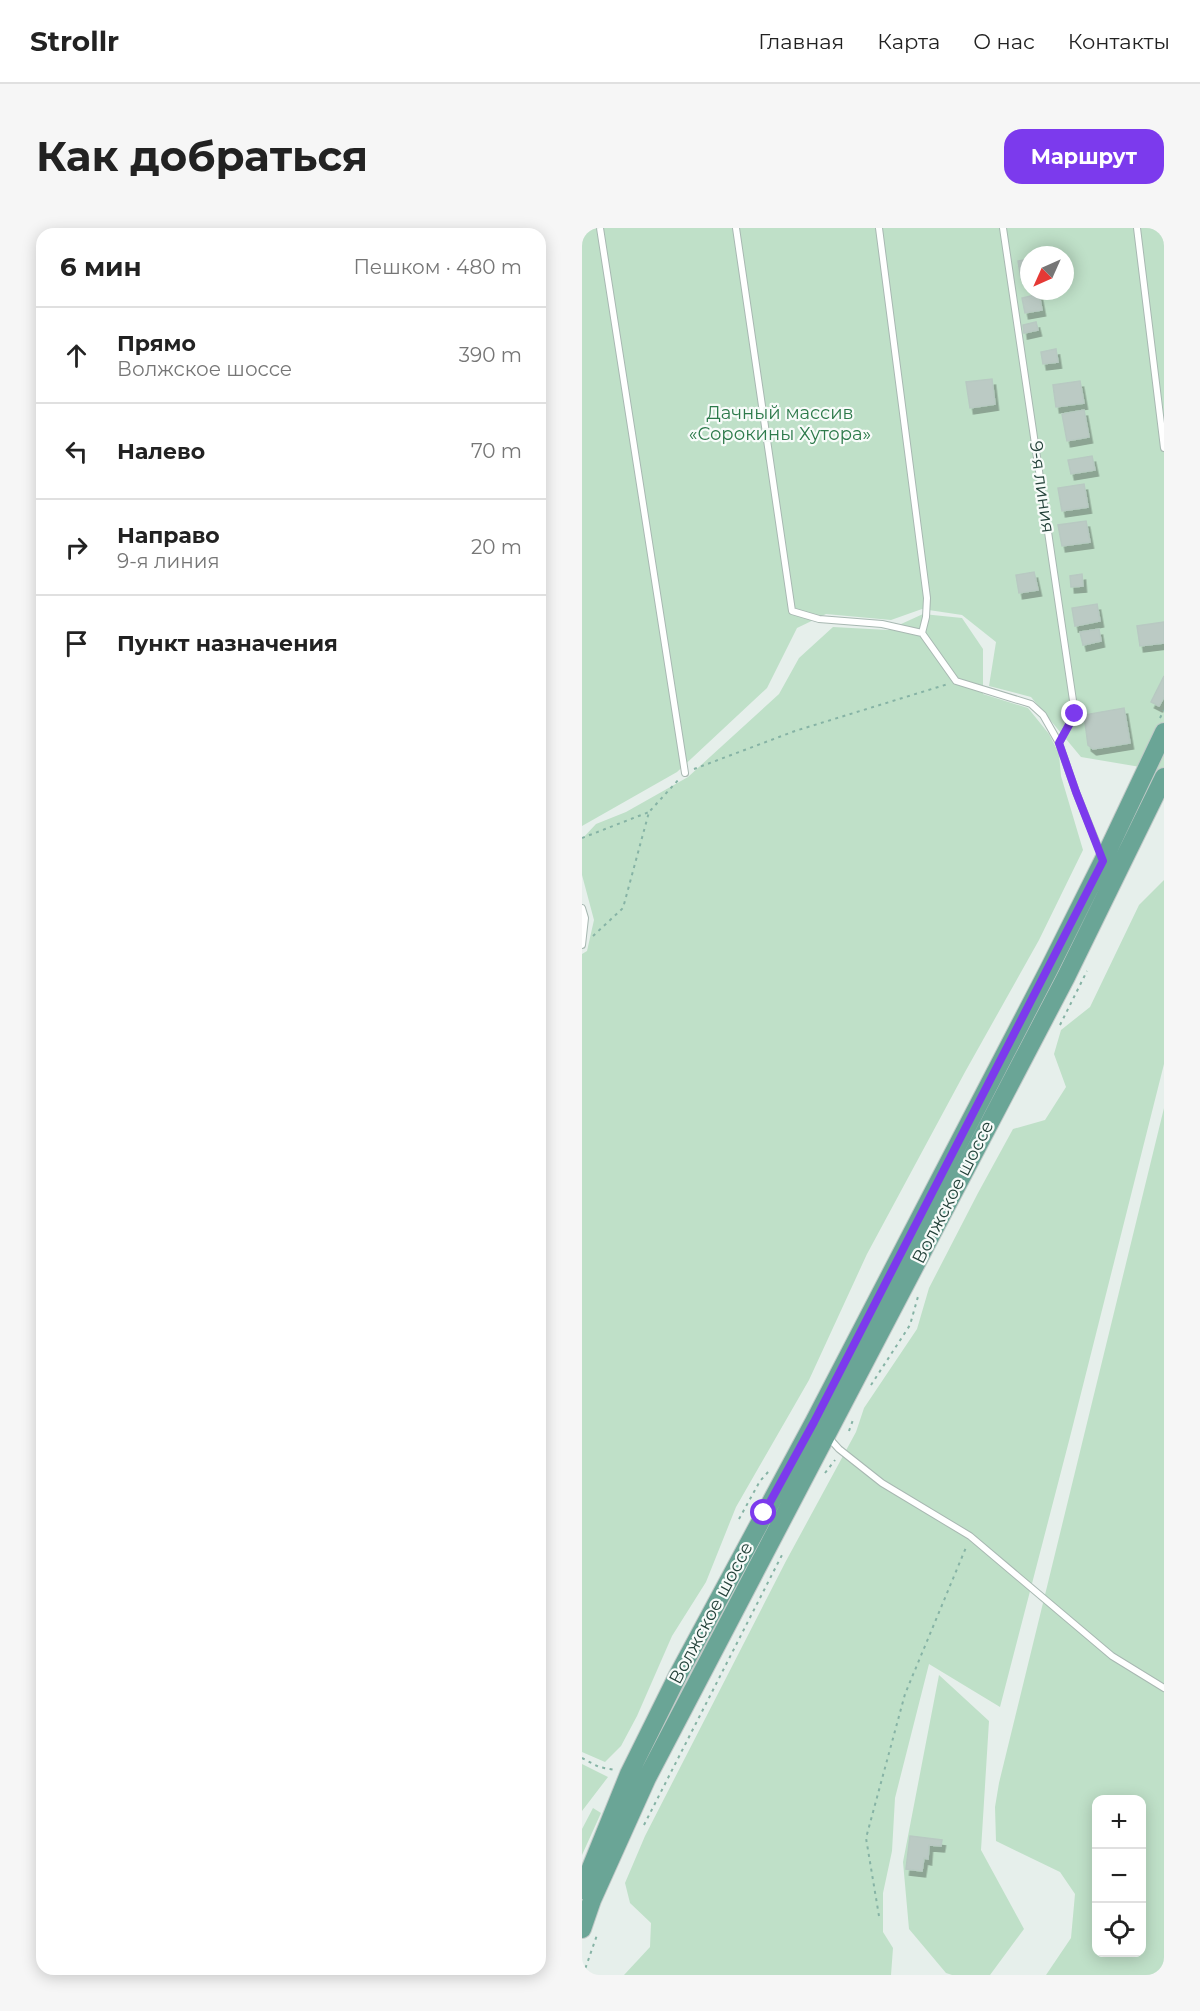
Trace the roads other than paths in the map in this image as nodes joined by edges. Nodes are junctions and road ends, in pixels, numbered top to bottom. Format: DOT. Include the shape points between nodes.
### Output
graph roads {
  1 [pos="600,228"];
  2 [pos="736,228"];
  3 [pos="879,228"];
  4 [pos="1004,228"];
  5 [pos="1137,228"];
  6 [pos="1164,448"];
  7 [pos="922,633"];
  8 [pos="1164,732"];
  9 [pos="1059,743"];
  10 [pos="685,773"];
  11 [pos="1164,777"];
  12 [pos="1103,861"];
  13 [pos="582,908"];
  14 [pos="582,945"];
  15 [pos="826,1434"];
  16 [pos="1164,1688"];
  17 [pos="582,1890"];
  18 [pos="589,1933"];
  1 -- 10 [label="lane"];
  2 -- 7 [label="lane" via="792,611 819,619 882,624"];
  3 -- 7 [label="lane" via="927,597"];
  4 -- 9 [label="lane, 9-я линия" via="1075,714"];
  5 -- 6 [label="lane"];
  7 -- 9 [label="lane" via="956,681 1031,704 1043,715"];
  8 -- 12 [label="main road, Волжское шоссе"];
  9 -- 12 [label="lane"];
  11 -- 15 [label="main road, Волжское шоссе" via="1066,977"];
  12 -- 17 [label="main road, Волжское шоссе" via="814,1422 678,1675 629,1774"];
  13 -- 14 [label="lane"];
  15 -- 16 [label="lane" via="882,1482 970,1536 1112,1656"];
  15 -- 18 [label="main road, Волжское шоссе" via="648,1778 592,1900"];
}
